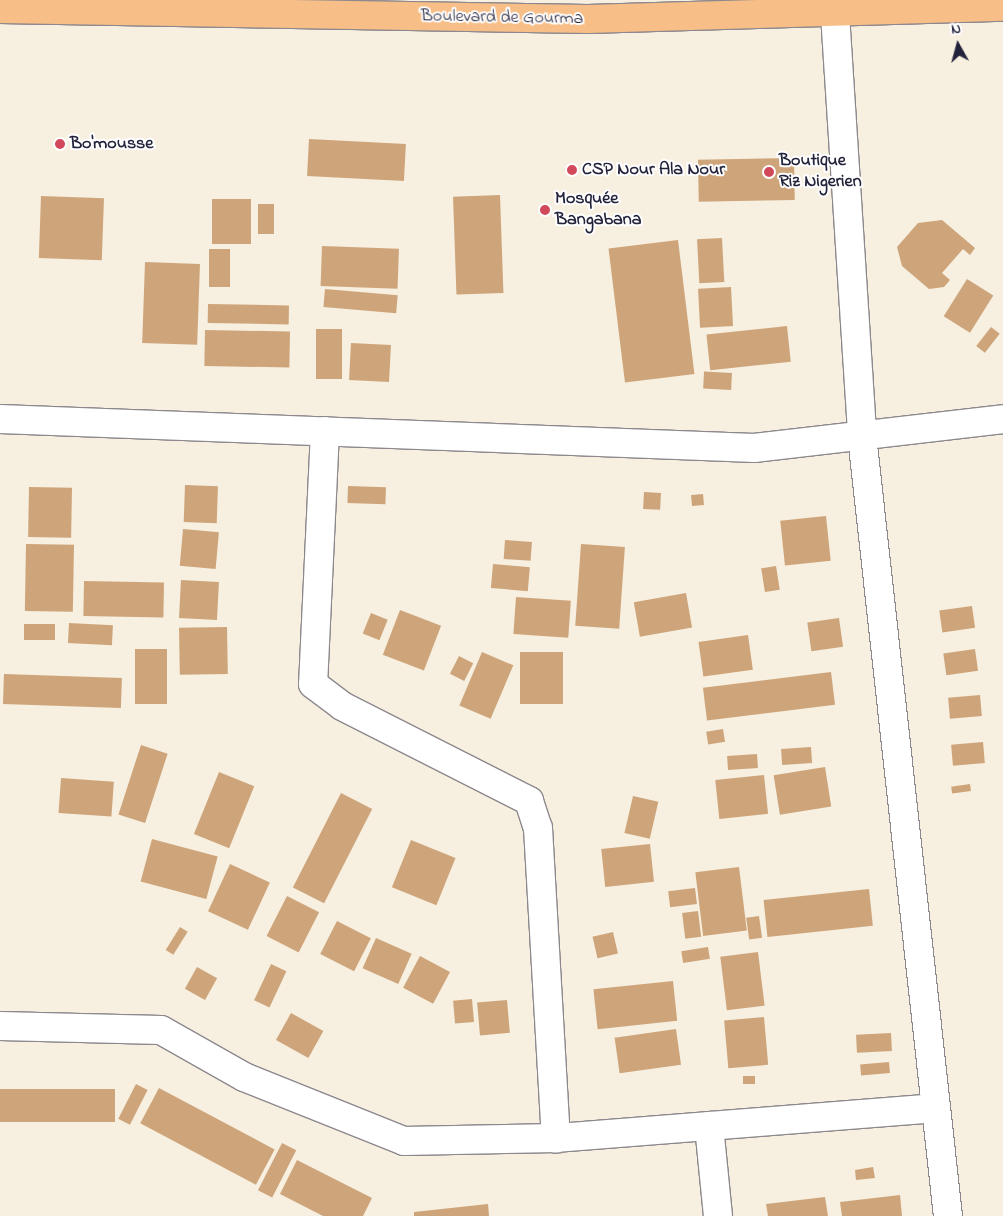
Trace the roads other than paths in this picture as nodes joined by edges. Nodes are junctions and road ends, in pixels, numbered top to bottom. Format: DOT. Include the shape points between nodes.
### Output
graph roads {
  1 [pos="1003,7"];
  2 [pos="0,9"];
  3 [pos="835,14"];
  4 [pos="0,418"];
  5 [pos="1003,419"];
  6 [pos="325,431"];
  7 [pos="862,436"];
  8 [pos="0,1026"];
  9 [pos="936,1108"];
  10 [pos="708,1126"];
  11 [pos="556,1138"];
  12 [pos="718,1216"];
  13 [pos="948,1216"];
  1 -- 3 [label="highway, Boulevard de Gourma"];
  2 -- 3 [label="highway, Boulevard de Gourma" via="588,19"];
  3 -- 7 [label="street"];
  4 -- 6 [label="street"];
  5 -- 7 [label="street"];
  6 -- 7 [label="street" via="754,448"];
  6 -- 11 [label="street" via="313,684 342,706 529,801 538,828"];
  7 -- 9 [label="street"];
  8 -- 11 [label="street" via="161,1030 244,1077 404,1141"];
  9 -- 10 [label="street"];
  9 -- 13 [label="street"];
  10 -- 11 [label="street"];
  10 -- 12 [label="street"];
}
